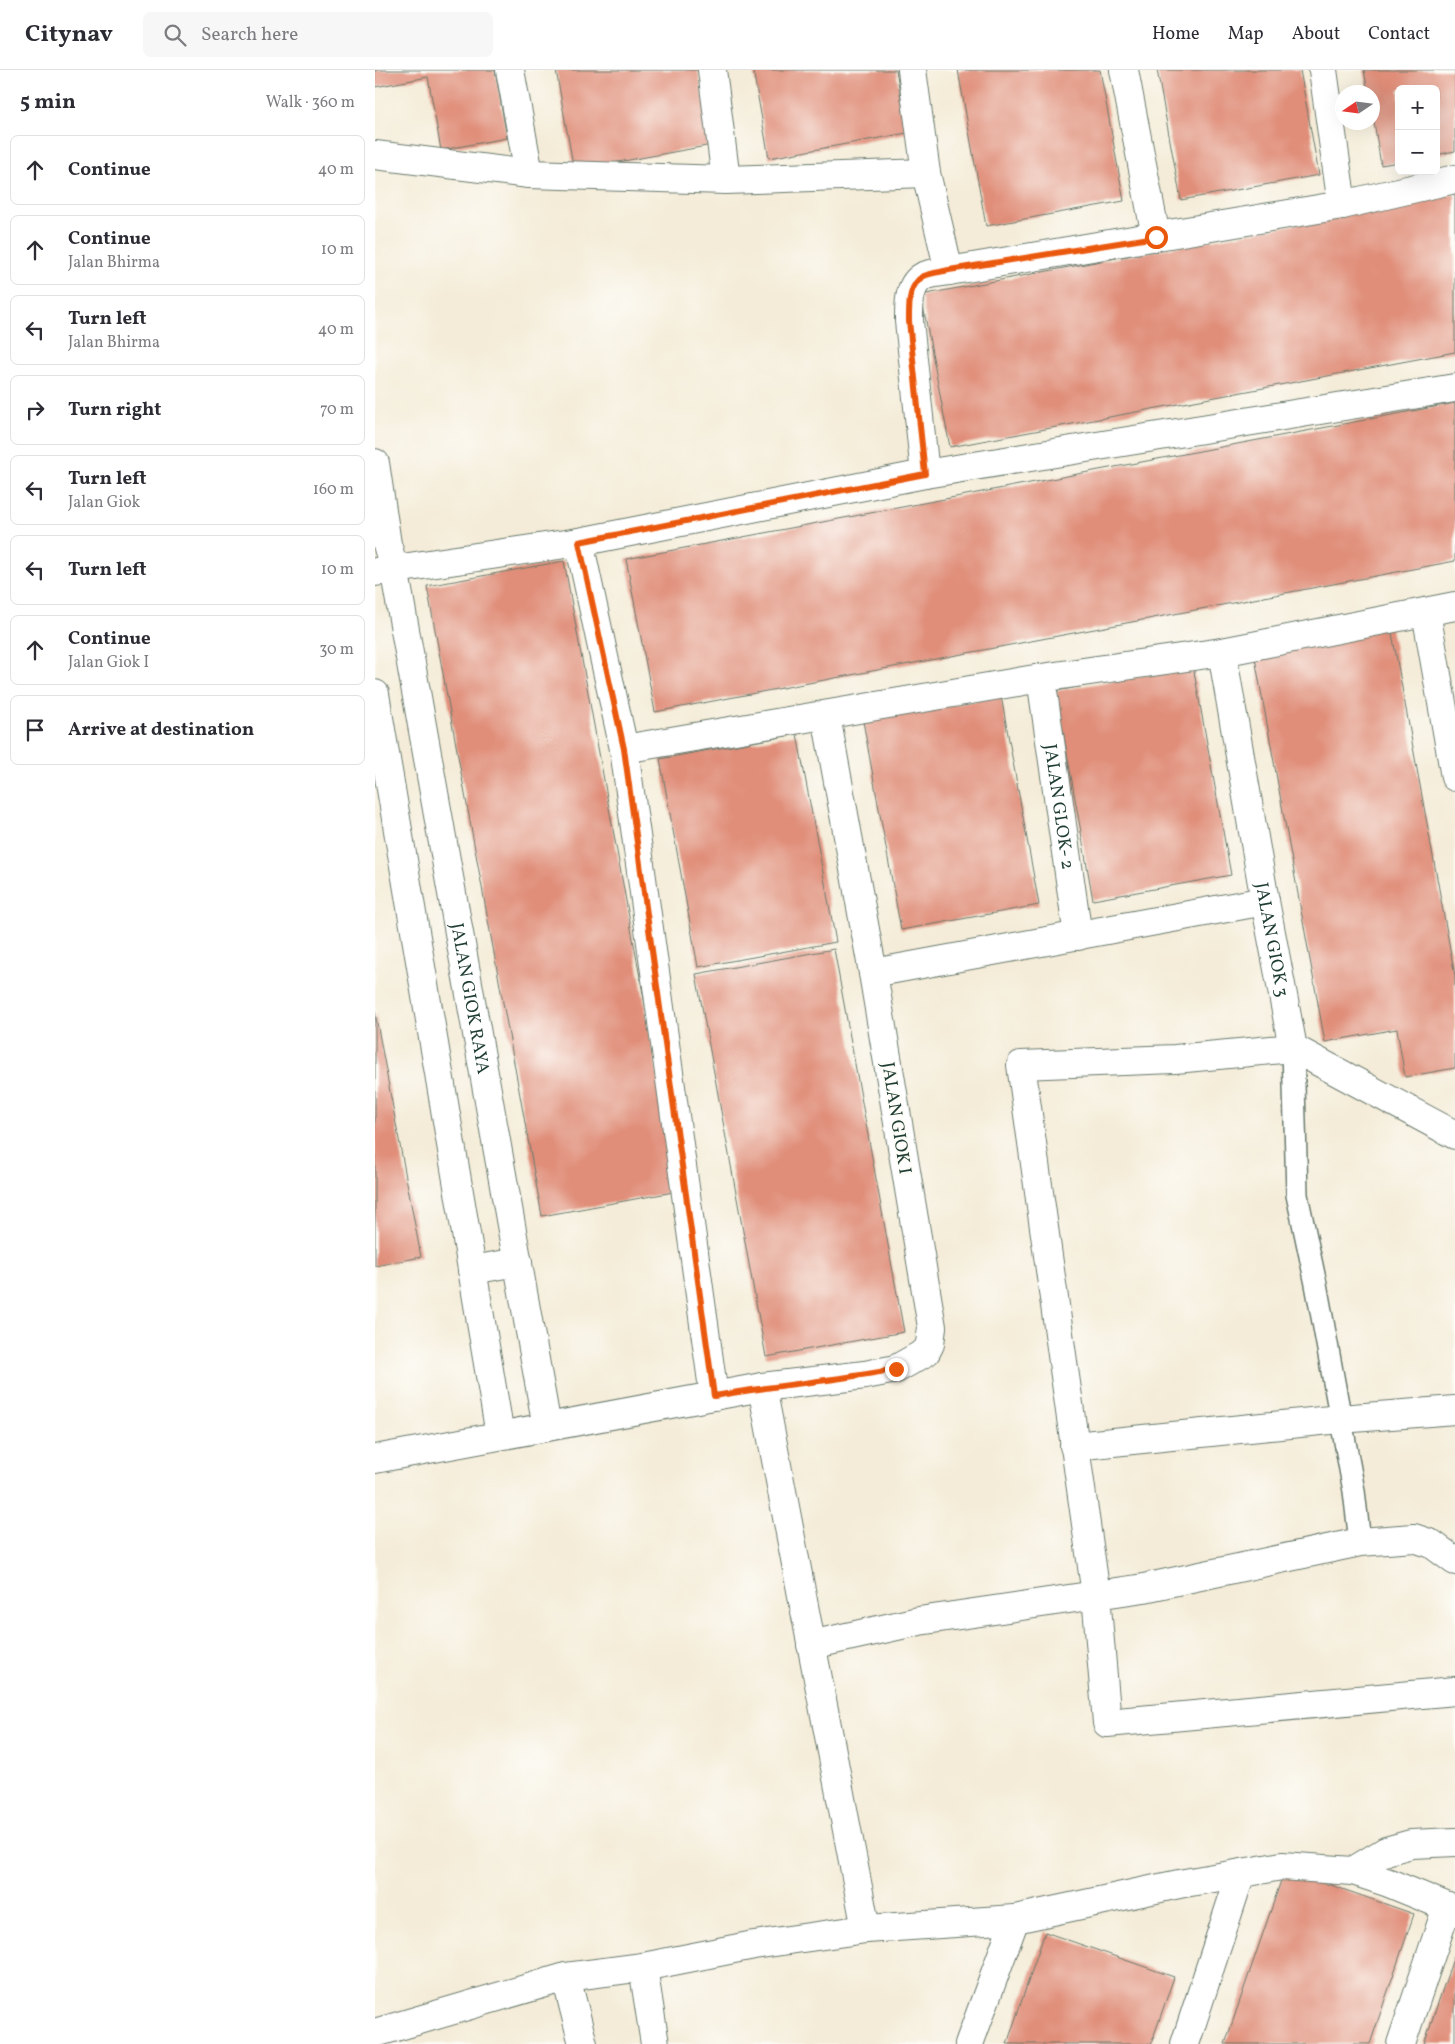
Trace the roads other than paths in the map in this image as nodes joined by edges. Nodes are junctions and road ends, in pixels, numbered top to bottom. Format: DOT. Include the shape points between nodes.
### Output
graph roads {
  1 [pos="510,70"];
  2 [pos="712,70"];
  3 [pos="912,70"];
  4 [pos="1124,70"];
  5 [pos="1323,70"];
  6 [pos="375,154"];
  7 [pos="926,173"];
  8 [pos="529,174"];
  9 [pos="1455,179"];
  10 [pos="726,180"];
  11 [pos="1342,206"];
  12 [pos="1156,237"];
  13 [pos="949,270"];
  14 [pos="1455,388"];
  15 [pos="375,463"];
  16 [pos="925,474"];
  17 [pos="579,542"];
  18 [pos="385,570"];
  19 [pos="1455,606"];
  20 [pos="1426,612"];
  21 [pos="1222,652"];
  22 [pos="1041,678"];
  23 [pos="375,694"];
  24 [pos="826,716"];
  25 [pos="624,749"];
  26 [pos="1455,776"];
  27 [pos="1265,901"];
  28 [pos="1078,936"];
  29 [pos="873,973"];
  30 [pos="1293,1048"];
  31 [pos="1455,1135"];
  32 [pos="518,1262"];
  33 [pos="473,1270"];
  34 [pos="762,1387"];
  35 [pos="714,1396"];
  36 [pos="1455,1410"];
  37 [pos="1341,1419"];
  38 [pos="547,1427"];
  39 [pos="500,1435"];
  40 [pos="1075,1446"];
  41 [pos="375,1459"];
  42 [pos="1360,1542"];
  43 [pos="1455,1561"];
  44 [pos="1095,1595"];
  45 [pos="811,1645"];
  46 [pos="1455,1691"];
  47 [pos="1455,1842"];
  48 [pos="1353,1871"];
  49 [pos="1241,1873"];
  50 [pos="1451,1909"];
  51 [pos="1015,1919"];
  52 [pos="866,1929"];
  53 [pos="643,1967"];
  54 [pos="566,1977"];
  55 [pos="375,2033"];
  56 [pos="583,2044"];
  57 [pos="655,2044"];
  58 [pos="969,2044"];
  59 [pos="1185,2044"];
  60 [pos="1401,2044"];
  1 -- 8 [label="street"];
  2 -- 10 [label="street"];
  3 -- 7 [label="street"];
  4 -- 12 [label="street"];
  5 -- 11 [label="street"];
  6 -- 8 [label="street"];
  7 -- 10 [label="street"];
  7 -- 13 [label="street"];
  8 -- 10 [label="street"];
  9 -- 11 [label="street"];
  11 -- 12 [label="street"];
  12 -- 13 [label="street"];
  13 -- 16 [label="street" via="923,276 913,288 909,302"];
  14 -- 16 [label="street"];
  15 -- 18 [label="street, JALAN GIOK RAYA" via="387,544"];
  16 -- 17 [label="street"];
  17 -- 18 [label="street"];
  17 -- 25 [label="street"];
  18 -- 32 [label="street, JALAN GIOK RAYA"];
  19 -- 20 [label="street"];
  20 -- 21 [label="street"];
  20 -- 26 [label="street"];
  21 -- 22 [label="street"];
  21 -- 27 [label="street, JALAN GIOK 3"];
  22 -- 24 [label="street"];
  22 -- 28 [label="street, JALAN GLOK- 2"];
  23 -- 33 [label="street"];
  24 -- 25 [label="street"];
  24 -- 29 [label="street, JALAN GIOK I"];
  25 -- 35 [label="street"];
  27 -- 28 [label="street"];
  27 -- 30 [label="street, JALAN GIOK 3"];
  28 -- 29 [label="street"];
  29 -- 34 [label="street, JALAN GIOK I" via="931,1327 931,1344 926,1352 896,1369"];
  30 -- 31 [label="street"];
  30 -- 37 [label="lane" via="1297,1195"];
  30 -- 40 [label="street" via="1175,1059 1021,1065"];
  32 -- 33 [label="street"];
  32 -- 38 [label="street, JALAN GIOK RAYA"];
  33 -- 39 [label="street"];
  34 -- 35 [label="street"];
  34 -- 45 [label="street"];
  35 -- 38 [label="street"];
  36 -- 37 [label="street"];
  37 -- 40 [label="street"];
  37 -- 42 [label="lane"];
  38 -- 39 [label="street"];
  39 -- 41 [label="street"];
  40 -- 44 [label="street"];
  42 -- 43 [label="street" via="1414,1538 1432,1544"];
  42 -- 44 [label="street" via="1144,1588"];
  44 -- 45 [label="street" via="919,1621"];
  44 -- 46 [label="street" via="1107,1723"];
  45 -- 52 [label="street"];
  47 -- 48 [label="street" via="1411,1844 1386,1851"];
  48 -- 49 [label="street" via="1282,1866"];
  48 -- 50 [label="street"];
  49 -- 51 [label="street"];
  49 -- 59 [label="street"];
  50 -- 60 [label="street"];
  51 -- 52 [label="street"];
  51 -- 58 [label="street"];
  52 -- 53 [label="street" via="754,1945"];
  53 -- 54 [label="street"];
  53 -- 57 [label="street"];
  54 -- 55 [label="street"];
  54 -- 56 [label="street"];
}
